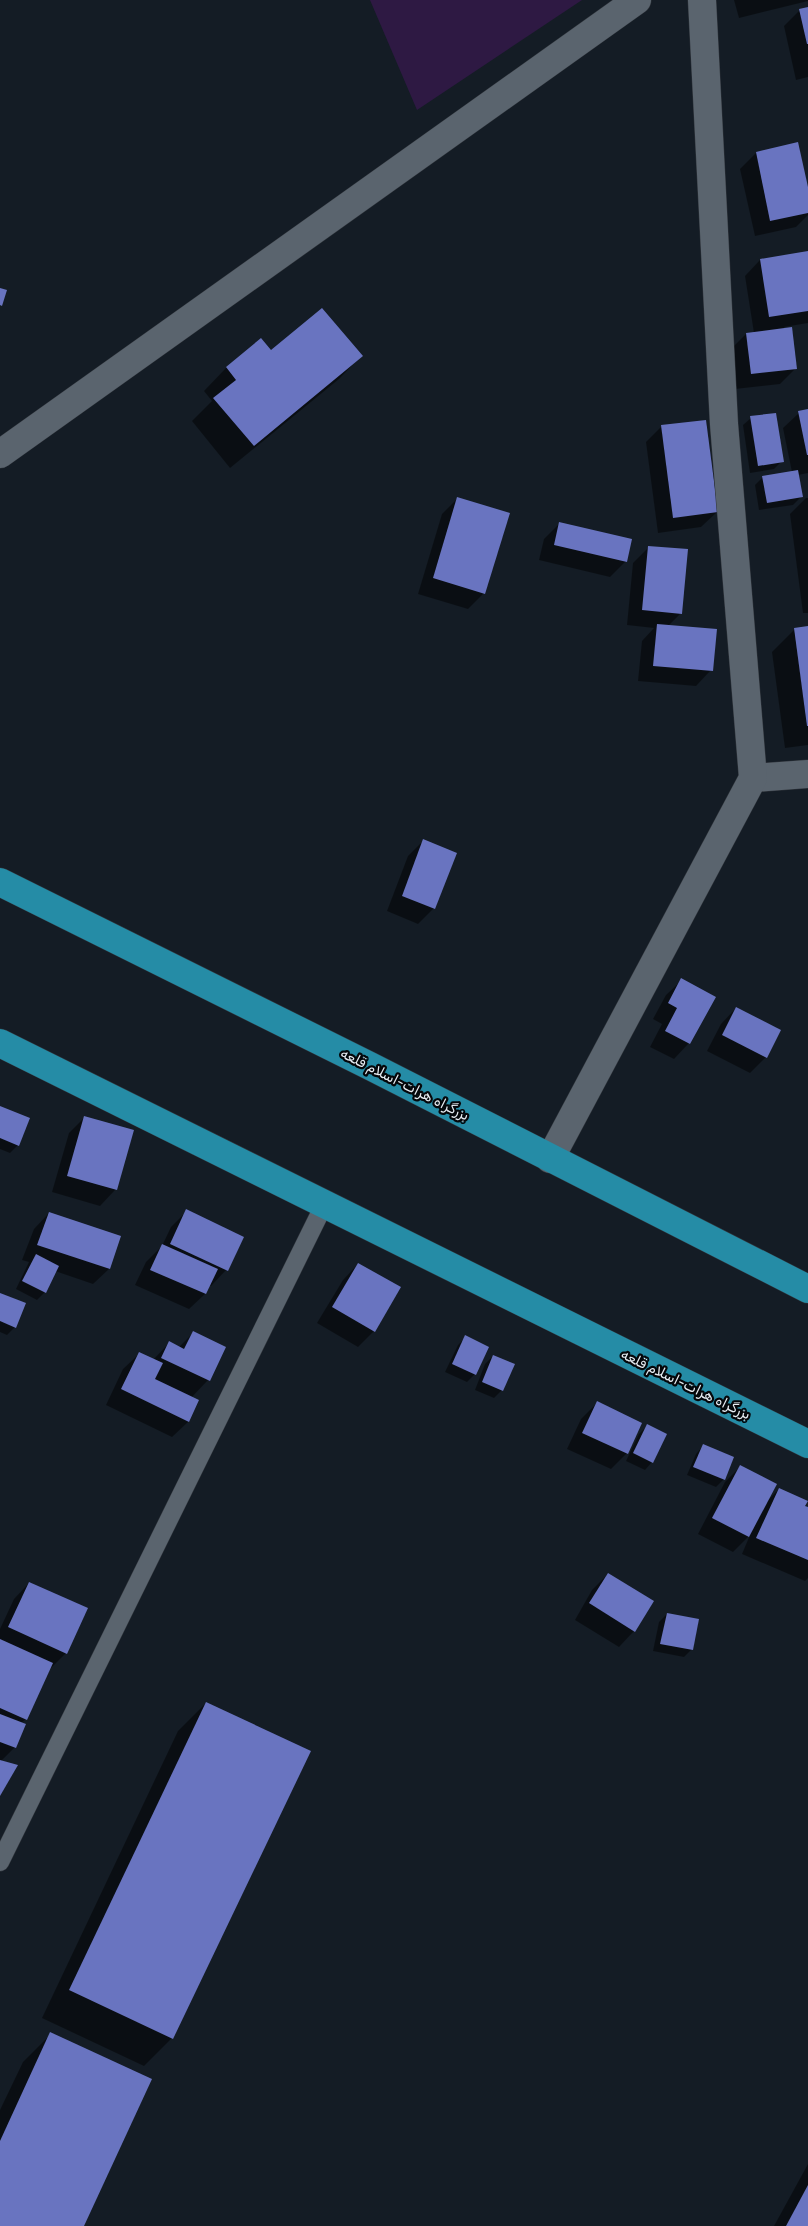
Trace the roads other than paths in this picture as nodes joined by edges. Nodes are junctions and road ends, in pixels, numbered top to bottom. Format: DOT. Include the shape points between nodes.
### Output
graph roads {
  1 [pos="637,0"];
  2 [pos="702,0"];
  3 [pos="0,454"];
  4 [pos="808,774"];
  5 [pos="753,778"];
  6 [pos="0,882"];
  7 [pos="0,1043"];
  8 [pos="550,1159"];
  9 [pos="324,1205"];
  10 [pos="808,1289"];
  11 [pos="808,1444"];
  12 [pos="0,1862"];
  1 -- 3 [label="street"];
  2 -- 5 [label="street" via="724,424"];
  4 -- 5 [label="street"];
  5 -- 8 [label="street"];
  6 -- 8 [label="highway, بزرگراه هرات-اسلام قلعه"];
  7 -- 9 [label="highway, بزرگراه هرات-اسلام قلعه"];
  8 -- 10 [label="highway, بزرگراه هرات-اسلام قلعه"];
  9 -- 11 [label="highway, بزرگراه هرات-اسلام قلعه"];
  9 -- 12 [label="lane"];
}
